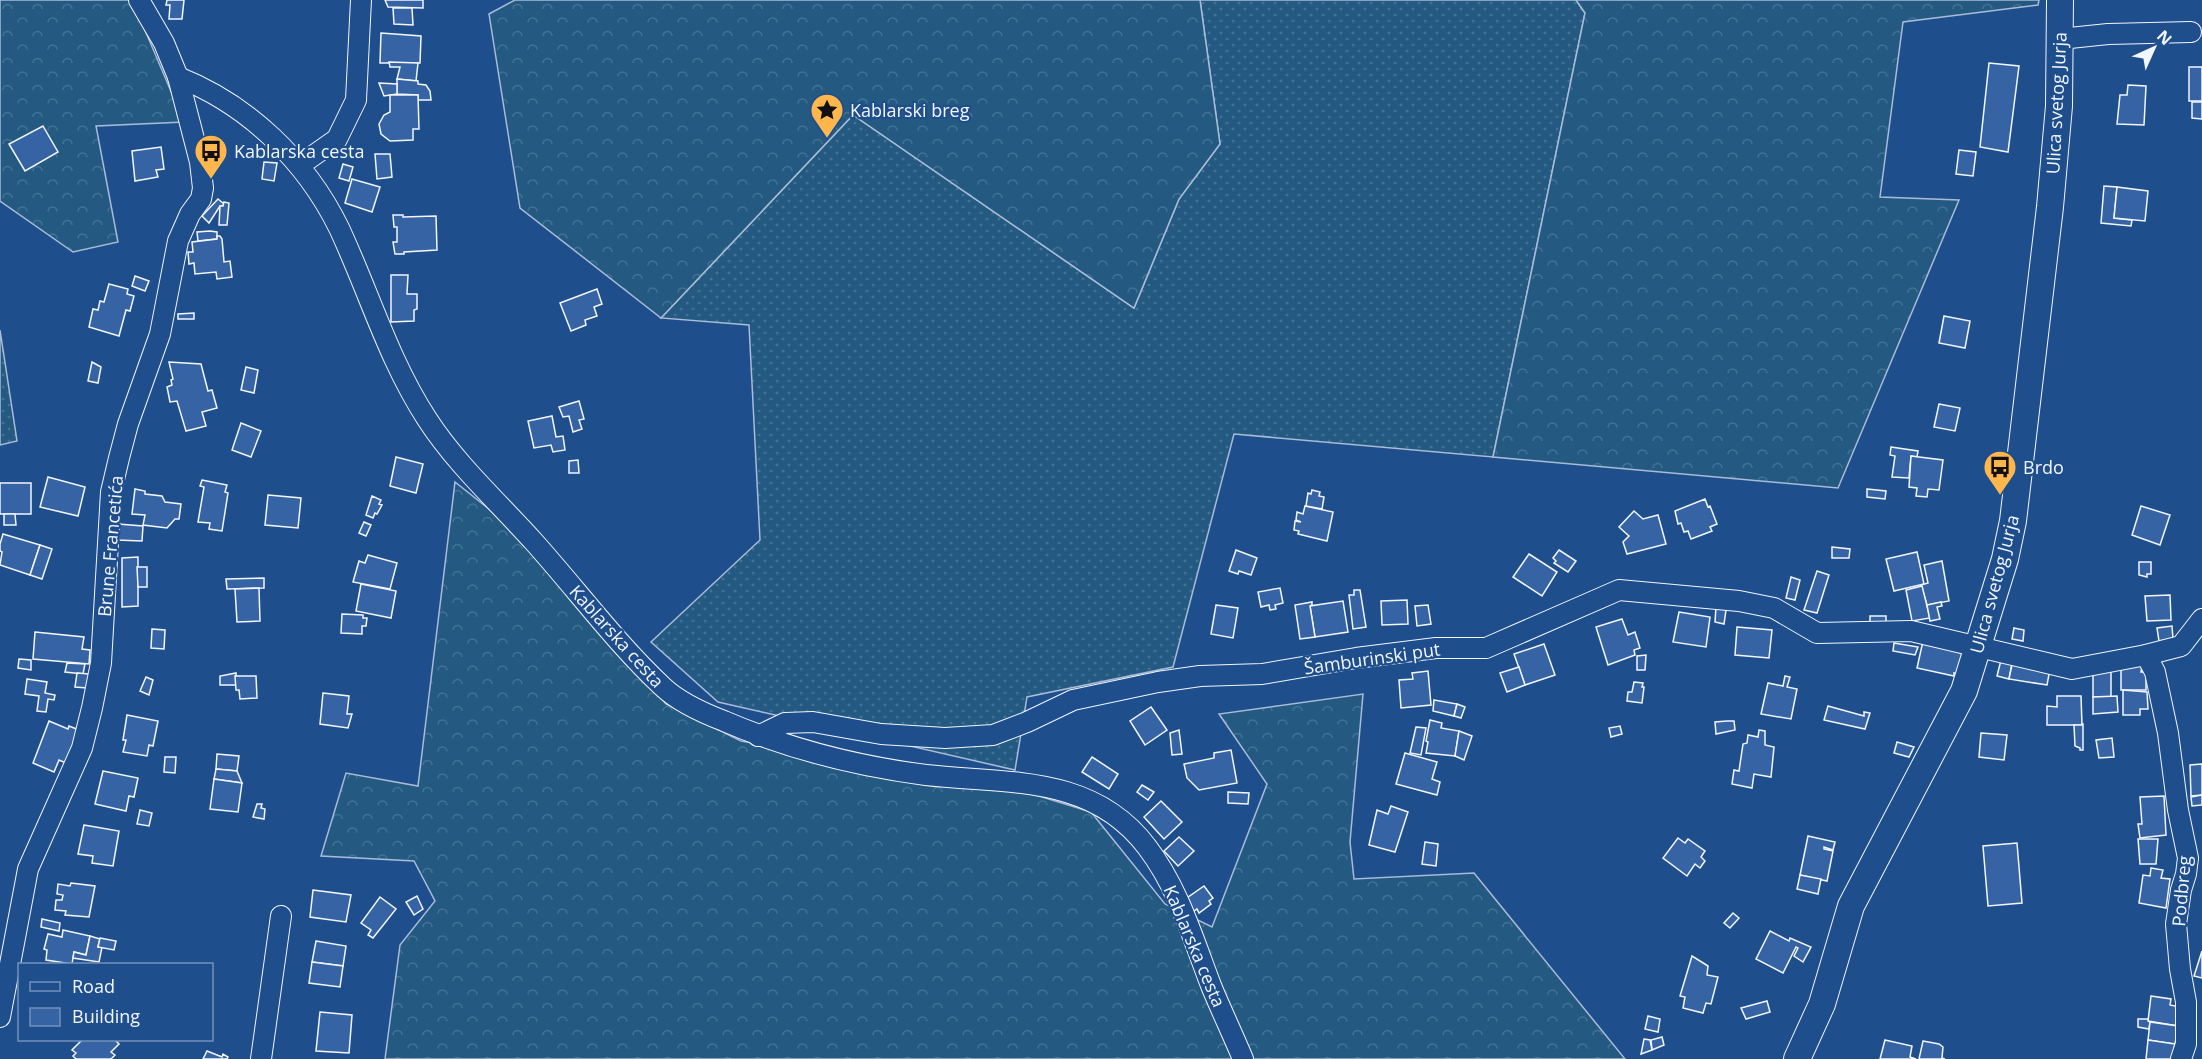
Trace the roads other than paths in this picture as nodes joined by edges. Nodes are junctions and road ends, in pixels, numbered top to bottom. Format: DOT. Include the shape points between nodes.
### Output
graph roads {
  1 [pos="139,0"];
  2 [pos="361,0"];
  3 [pos="2060,0"];
  4 [pos="2191,32"];
  5 [pos="2060,39"];
  6 [pos="178,78"];
  7 [pos="300,165"];
  8 [pos="2202,619"];
  9 [pos="1978,646"];
  10 [pos="2146,655"];
  11 [pos="759,736"];
  12 [pos="281,916"];
  13 [pos="0,1017"];
  14 [pos="261,1059"];
  15 [pos="1243,1059"];
  16 [pos="1797,1059"];
  17 [pos="2181,1059"];
  1 -- 6 [label="street" via="164,43"];
  2 -- 7 [label="street" via="356,100 337,139"];
  3 -- 5 [label="main road, Ulica svetog Jurja"];
  4 -- 5 [label="street"];
  5 -- 9 [label="main road, Ulica svetog Jurja" via="2059,106 2013,521"];
  6 -- 7 [label="street, Kablarska cesta" via="217,95 254,122"];
  6 -- 13 [label="street, Brune Francetića" via="200,162 201,199 178,241 160,334 122,447 111,492 101,663 92,708 82,748 28,869"];
  7 -- 11 [label="street, Kablarska cesta" via="339,229 404,382 449,450 537,545 637,663 668,692 700,711"];
  8 -- 10 [label="street" via="2181,646"];
  9 -- 10 [label="street" via="2072,669"];
  9 -- 11 [label="street, Šamburinski put" via="1911,631 1817,633 1774,608 1619,590 1486,648 1436,648 1262,674 1158,682 1073,700 993,735 945,738 881,734 813,722 785,723"];
  9 -- 16 [label="main road, Ulica svetog Jurja" via="1964,691 1851,906 1822,1004"];
  10 -- 17 [label="street, Podbreg" via="2155,672 2168,733 2188,858 2176,924 2186,1002 2186,1044"];
  11 -- 15 [label="street, Kablarska cesta" via="834,759 925,775 1010,780 1058,788 1089,798 1124,821 1166,875"];
  12 -- 14 [label="street"];
}
